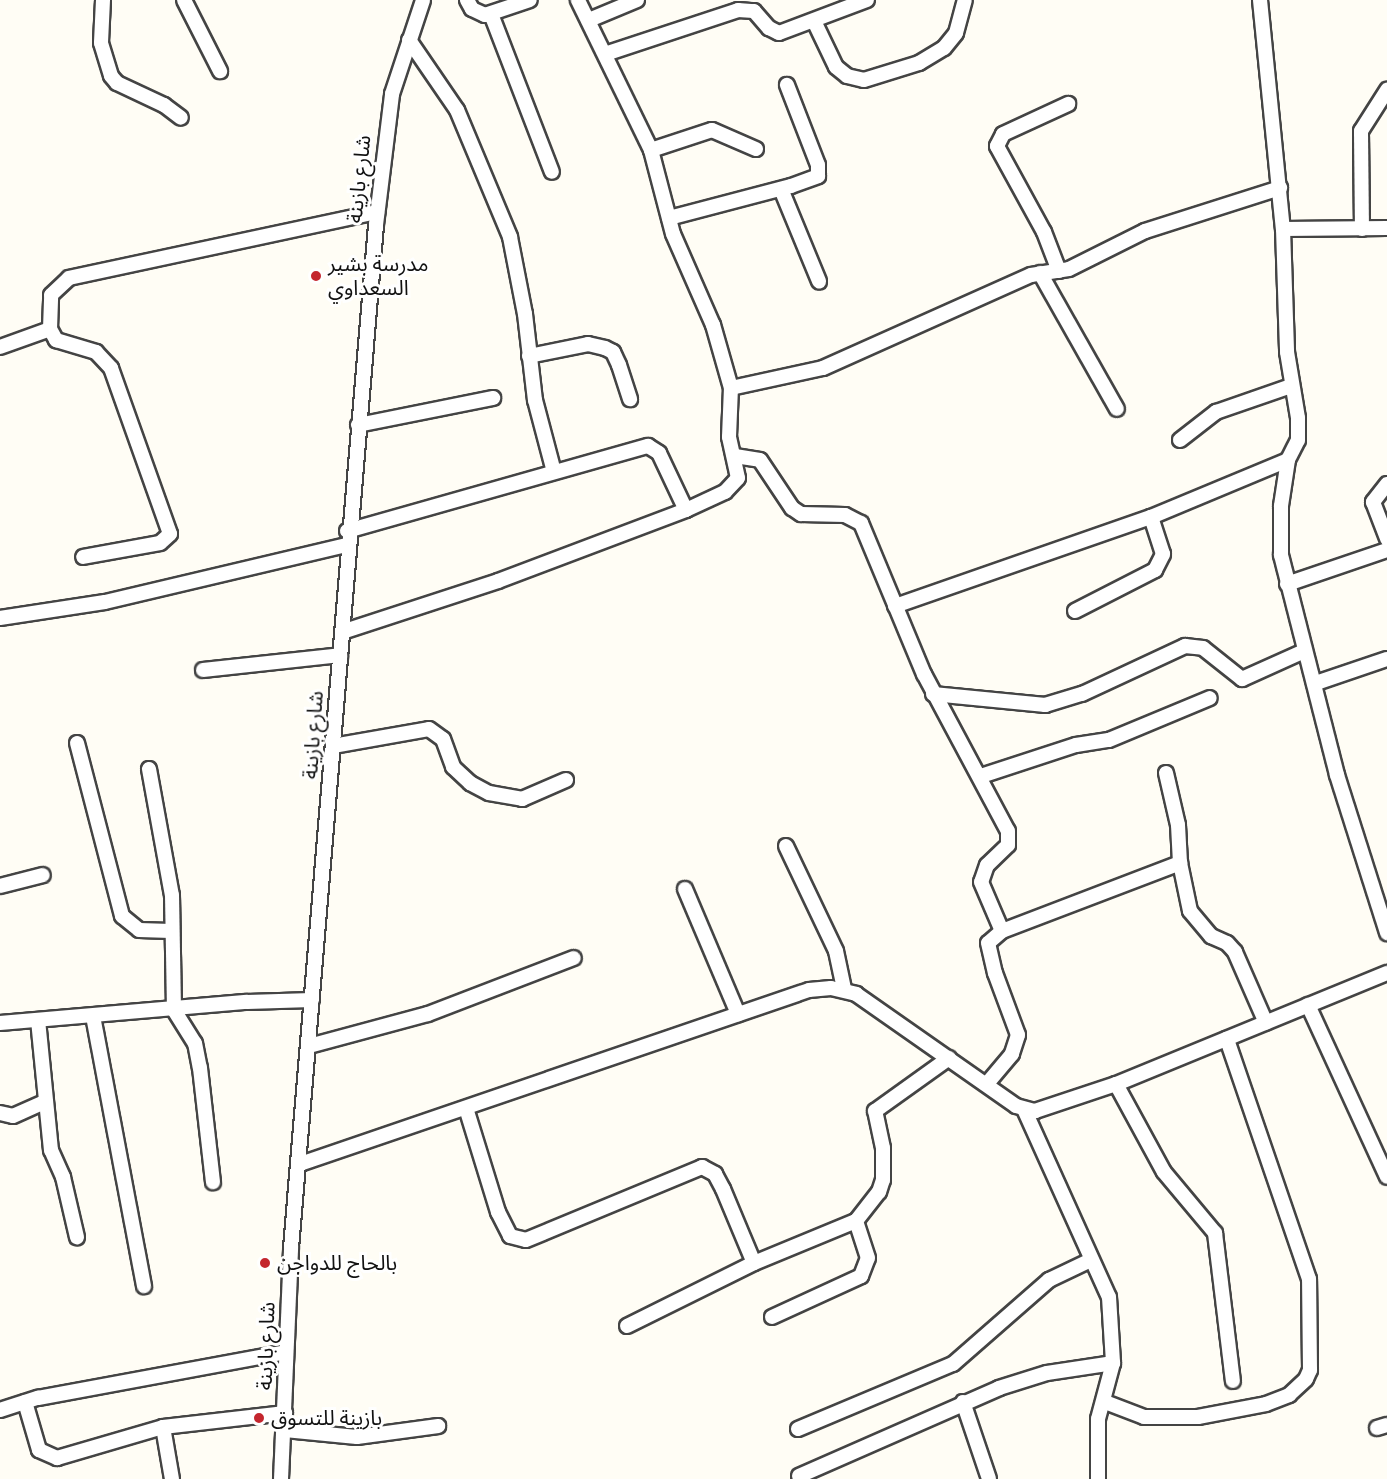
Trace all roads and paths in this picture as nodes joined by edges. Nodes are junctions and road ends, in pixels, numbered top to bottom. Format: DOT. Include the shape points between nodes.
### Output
graph roads {
  1 [pos="103,0"];
  2 [pos="184,0"];
  3 [pos="423,0"];
  4 [pos="467,0"];
  5 [pos="530,0"];
  6 [pos="578,0"];
  7 [pos="637,0"];
  8 [pos="867,0"];
  9 [pos="965,0"];
  10 [pos="1260,0"];
  11 [pos="491,14"];
  12 [pos="589,20"];
  13 [pos="814,21"];
  14 [pos="409,39"];
  15 [pos="605,54"];
  16 [pos="220,71"];
  17 [pos="787,85"];
  18 [pos="1387,90"];
  19 [pos="1068,104"];
  20 [pos="181,118"];
  21 [pos="756,148"];
  22 [pos="651,150"];
  23 [pos="552,172"];
  24 [pos="1280,188"];
  25 [pos="781,189"];
  26 [pos="377,212"];
  27 [pos="669,218"];
  28 [pos="1387,228"];
  29 [pos="1283,229"];
  30 [pos="1362,229"];
  31 [pos="1059,271"];
  32 [pos="1040,273"];
  33 [pos="819,281"];
  34 [pos="50,329"];
  35 [pos="0,347"];
  36 [pos="529,356"];
  37 [pos="1291,386"];
  38 [pos="731,388"];
  39 [pos="493,398"];
  40 [pos="630,399"];
  41 [pos="1117,409"];
  42 [pos="358,425"];
  43 [pos="1180,440"];
  44 [pos="735,456"];
  45 [pos="1288,460"];
  46 [pos="554,472"];
  47 [pos="1387,484"];
  48 [pos="686,510"];
  49 [pos="1151,517"];
  50 [pos="347,531"];
  51 [pos="1386,531"];
  52 [pos="346,545"];
  53 [pos="1387,550"];
  54 [pos="83,557"];
  55 [pos="1287,584"];
  56 [pos="896,606"];
  57 [pos="1075,611"];
  58 [pos="0,618"];
  59 [pos="342,632"];
  60 [pos="1304,651"];
  61 [pos="340,655"];
  62 [pos="1387,659"];
  63 [pos="203,670"];
  64 [pos="1316,683"];
  65 [pos="933,693"];
  66 [pos="1210,698"];
  67 [pos="78,743"];
  68 [pos="333,746"];
  69 [pos="149,769"];
  70 [pos="1166,773"];
  71 [pos="981,776"];
  72 [pos="566,780"];
  73 [pos="786,846"];
  74 [pos="1180,863"];
  75 [pos="43,875"];
  76 [pos="0,886"];
  77 [pos="685,889"];
  78 [pos="171,931"];
  79 [pos="1002,931"];
  80 [pos="1387,933"];
  81 [pos="574,958"];
  82 [pos="1387,973"];
  83 [pos="844,990"];
  84 [pos="312,1000"];
  85 [pos="1308,1005"];
  86 [pos="174,1010"];
  87 [pos="738,1014"];
  88 [pos="93,1016"];
  89 [pos="38,1020"];
  90 [pos="0,1023"];
  91 [pos="1266,1023"];
  92 [pos="1227,1039"];
  93 [pos="309,1046"];
  94 [pos="949,1058"];
  95 [pos="988,1083"];
  96 [pos="1116,1084"];
  97 [pos="44,1102"];
  98 [pos="466,1108"];
  99 [pos="1024,1109"];
  100 [pos="0,1113"];
  101 [pos="300,1164"];
  102 [pos="1387,1177"];
  103 [pos="213,1182"];
  104 [pos="856,1221"];
  105 [pos="77,1237"];
  106 [pos="1091,1260"];
  107 [pos="754,1263"];
  108 [pos="144,1286"];
  109 [pos="772,1317"];
  110 [pos="627,1326"];
  111 [pos="286,1352"];
  112 [pos="1113,1363"];
  113 [pos="1233,1381"];
  114 [pos="25,1402"];
  115 [pos="963,1402"];
  116 [pos="1105,1402"];
  117 [pos="0,1410"];
  118 [pos="285,1413"];
  119 [pos="438,1426"];
  120 [pos="163,1427"];
  121 [pos="798,1429"];
  122 [pos="285,1430"];
  123 [pos="799,1476"];
  124 [pos="172,1479"];
  125 [pos="281,1479"];
  126 [pos="989,1479"];
  127 [pos="1098,1479"];
  1 -- 20 [label="street" via="101,43 111,76"];
  2 -- 16 [label="street"];
  3 -- 14 [label="street, شارع بازينة"];
  4 -- 11 [label="street" via="478,13"];
  5 -- 11 [label="street"];
  6 -- 12 [label="street"];
  7 -- 12 [label="street"];
  8 -- 13 [label="street"];
  9 -- 13 [label="street" via="956,33 944,48 919,63 864,80 847,76 836,67"];
  10 -- 24 [label="street"];
  11 -- 23 [label="street"];
  12 -- 15 [label="street"];
  13 -- 15 [label="street" via="779,33 754,11 743,9"];
  14 -- 26 [label="street, شارع بازينة" via="385,127"];
  14 -- 36 [label="street" via="449,96 486,173 510,237"];
  15 -- 22 [label="street"];
  17 -- 25 [label="street" via="819,171 815,178"];
  18 -- 30 [label="street" via="1361,131"];
  19 -- 31 [label="street" via="1003,134 997,146 1044,232"];
  21 -- 22 [label="street" via="712,130"];
  22 -- 27 [label="street"];
  24 -- 29 [label="street"];
  24 -- 31 [label="street" via="1145,231"];
  25 -- 27 [label="street"];
  25 -- 33 [label="street"];
  26 -- 34 [label="street" via="69,278 51,295"];
  26 -- 42 [label="street, شارع بازينة"];
  27 -- 38 [label="street" via="713,325"];
  28 -- 30 [label="street"];
  29 -- 30 [label="street"];
  29 -- 37 [label="street"];
  31 -- 32 [label="street"];
  32 -- 38 [label="street" via="823,368"];
  32 -- 41 [label="street"];
  34 -- 35 [label="street"];
  34 -- 54 [label="street" via="56,340 96,352 111,368 170,534 160,543"];
  36 -- 40 [label="street" via="588,344 605,348 613,352"];
  36 -- 46 [label="street" via="535,400"];
  37 -- 43 [label="street" via="1216,412"];
  37 -- 45 [label="street" via="1298,440"];
  38 -- 44 [label="street" via="729,437"];
  39 -- 42 [label="street"];
  42 -- 50 [label="street, شارع بازينة"];
  44 -- 48 [label="street" via="738,478 734,486"];
  44 -- 56 [label="street" via="760,460 792,508 801,514 845,515 861,523"];
  45 -- 49 [label="street"];
  45 -- 55 [label="street" via="1280,526"];
  46 -- 48 [label="street" via="648,446 659,453"];
  46 -- 50 [label="street"];
  47 -- 51 [label="street" via="1373,502"];
  48 -- 59 [label="street" via="498,581"];
  49 -- 56 [label="street"];
  49 -- 57 [label="street" via="1163,555 1155,570"];
  50 -- 52 [label="street, شارع بازينة"];
  52 -- 58 [label="street" via="105,602"];
  52 -- 59 [label="street, شارع بازينة"];
  53 -- 55 [label="street"];
  55 -- 60 [label="street"];
  56 -- 65 [label="street"];
  59 -- 61 [label="street, شارع بازينة"];
  60 -- 64 [label="street"];
  60 -- 65 [label="street" via="1242,679 1203,648 1185,646 1082,694 1045,705"];
  61 -- 63 [label="street"];
  61 -- 68 [label="street, شارع بازينة"];
  62 -- 64 [label="street"];
  64 -- 80 [label="street" via="1337,775"];
  65 -- 71 [label="street"];
  66 -- 71 [label="street" via="1108,740 1065,748"];
  67 -- 78 [label="street" via="122,916 139,930"];
  68 -- 72 [label="street" via="429,729 443,740 453,767 470,783 489,793 522,799"];
  68 -- 84 [label="street, شارع بازينة"];
  69 -- 78 [label="street" via="172,895"];
  70 -- 74 [label="street" via="1178,825"];
  71 -- 79 [label="street" via="1010,839 1004,851 982,872 981,882"];
  73 -- 83 [label="street" via="836,951"];
  74 -- 79 [label="street"];
  74 -- 91 [label="street" via="1190,911 1211,936 1227,943 1235,952"];
  75 -- 76 [label="street"];
  77 -- 87 [label="street"];
  78 -- 86 [label="street"];
  79 -- 95 [label="street" via="988,943 1018,1035 1012,1054"];
  81 -- 93 [label="street" via="428,1014"];
  82 -- 85 [label="street"];
  83 -- 87 [label="street" via="809,990"];
  83 -- 94 [label="street" via="893,1017"];
  84 -- 86 [label="street"];
  84 -- 93 [label="street, شارع بازينة"];
  85 -- 91 [label="street"];
  85 -- 102 [label="street"];
  86 -- 88 [label="street"];
  86 -- 103 [label="street" via="195,1043"];
  87 -- 98 [label="street"];
  88 -- 89 [label="street"];
  88 -- 108 [label="street"];
  89 -- 90 [label="street"];
  89 -- 97 [label="street"];
  91 -- 92 [label="street"];
  92 -- 96 [label="street"];
  92 -- 116 [label="street" via="1309,1279 1310,1370 1289,1395 1266,1404 1198,1417 1144,1417"];
  93 -- 101 [label="street, شارع بازينة"];
  94 -- 95 [label="street"];
  94 -- 104 [label="street" via="875,1111 883,1148 883,1180 876,1197"];
  95 -- 99 [label="street"];
  96 -- 99 [label="street" via="1046,1110"];
  96 -- 113 [label="street" via="1164,1172 1215,1233"];
  97 -- 100 [label="street" via="13,1116"];
  97 -- 105 [label="street" via="51,1150 63,1177"];
  98 -- 101 [label="street"];
  98 -- 107 [label="street" via="498,1212 510,1236 518,1240 537,1236 702,1167 715,1174"];
  99 -- 106 [label="street"];
  101 -- 111 [label="street, شارع بازينة"];
  104 -- 107 [label="street"];
  104 -- 109 [label="street" via="868,1258 861,1276"];
  106 -- 112 [label="street" via="1109,1297"];
  106 -- 121 [label="street" via="1049,1280 953,1364"];
  107 -- 110 [label="street"];
  111 -- 114 [label="street"];
  111 -- 118 [label="street, شارع بازينة"];
  112 -- 115 [label="street" via="1047,1373"];
  112 -- 116 [label="street"];
  114 -- 117 [label="street"];
  114 -- 120 [label="street" via="39,1450 47,1457 57,1458"];
  115 -- 123 [label="street"];
  115 -- 126 [label="street"];
  116 -- 127 [label="street" via="1098,1419"];
  118 -- 120 [label="street"];
  118 -- 122 [label="street, شارع بازينة"];
  119 -- 122 [label="street" via="357,1437"];
  120 -- 124 [label="street"];
  122 -- 125 [label="street, شارع بازينة"];
}
